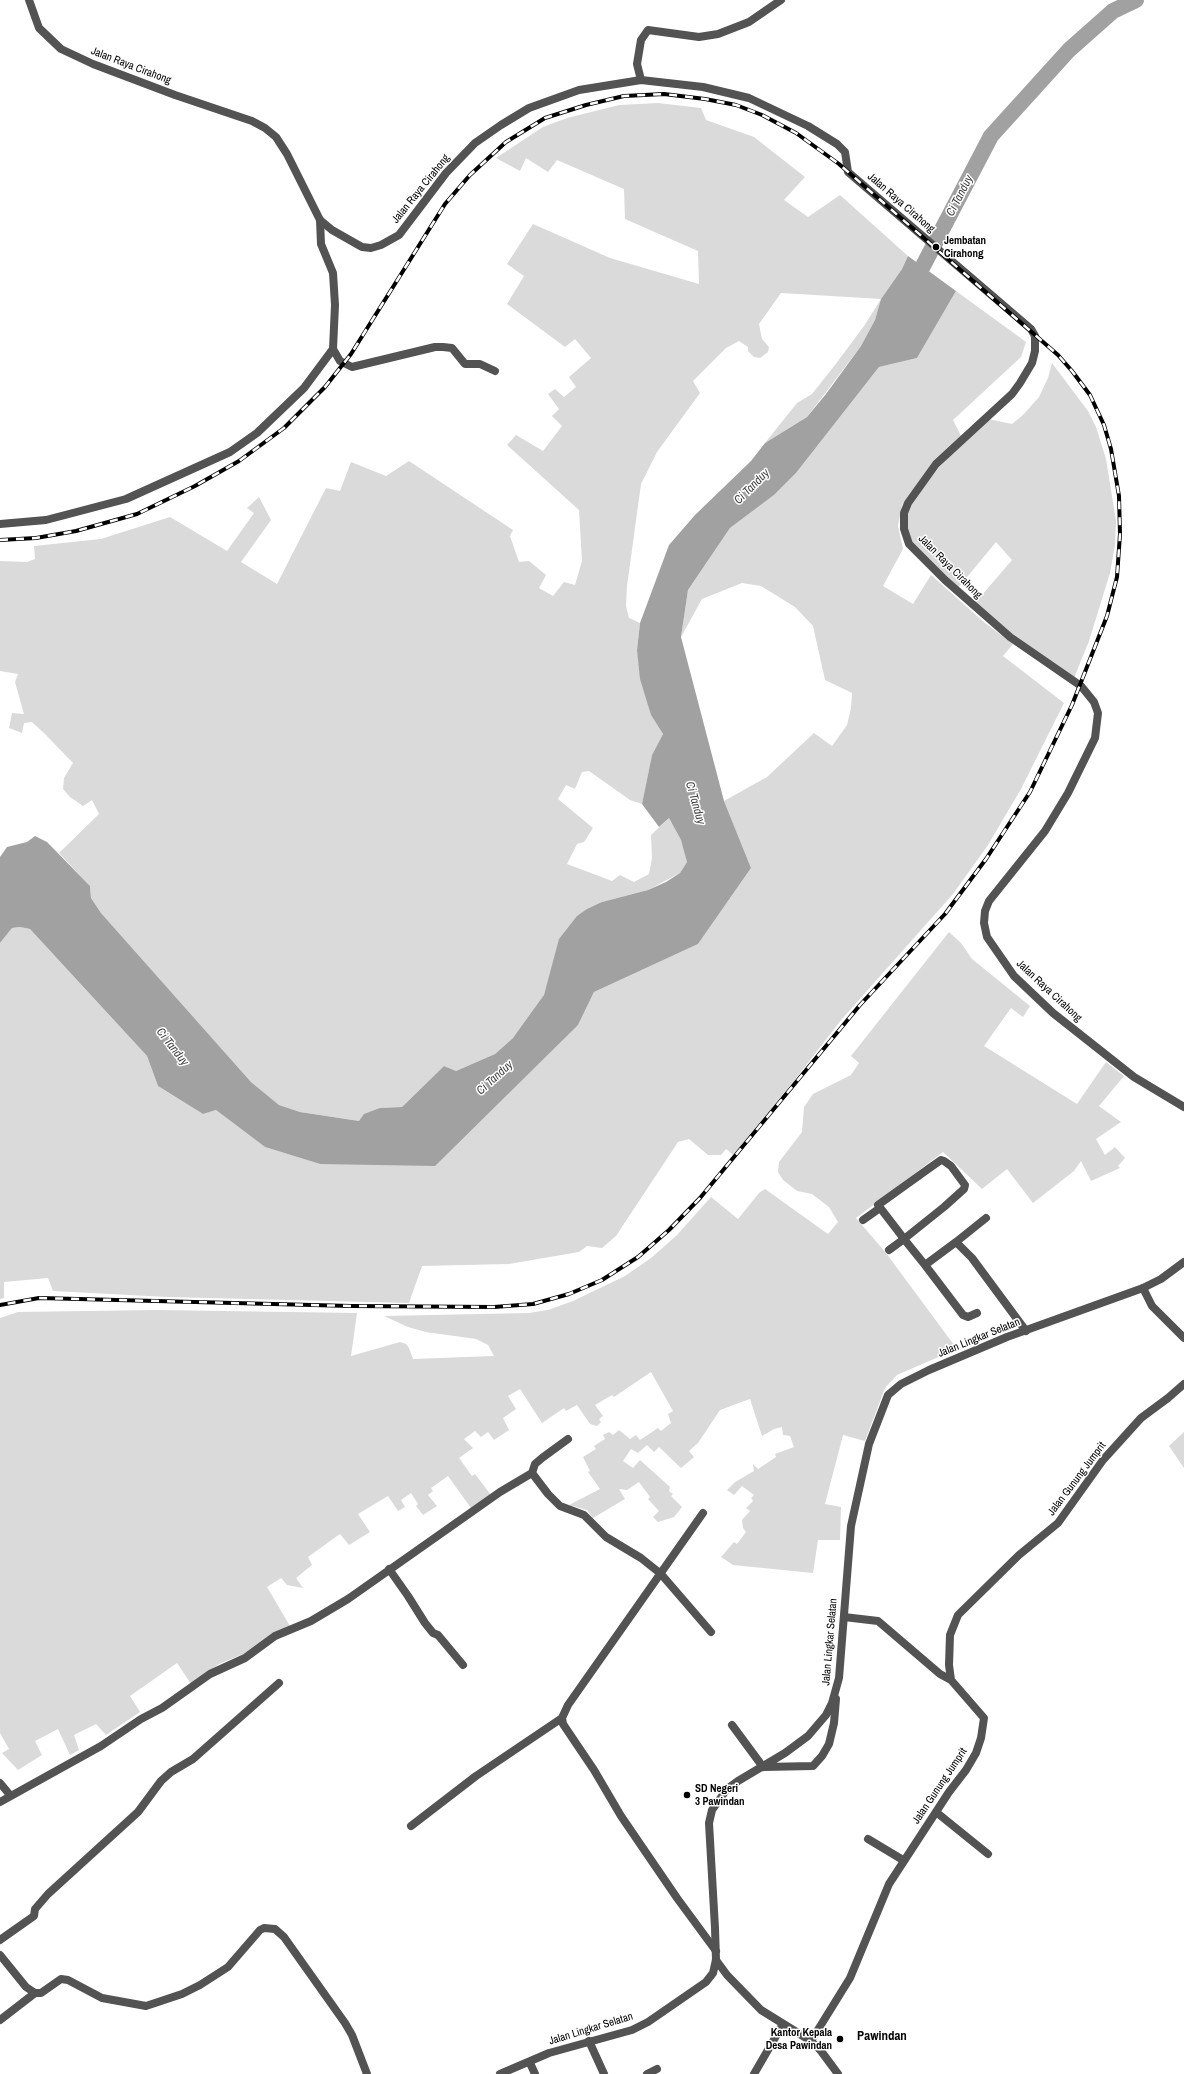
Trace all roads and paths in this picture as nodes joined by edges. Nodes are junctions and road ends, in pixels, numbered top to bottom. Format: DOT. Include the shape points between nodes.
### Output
graph roads {
  1 [pos="29,0"];
  2 [pos="781,0"];
  3 [pos="641,80"];
  4 [pos="320,220"];
  5 [pos="333,349"];
  6 [pos="495,371"];
  7 [pos="0,524"];
  8 [pos="1184,1108"];
  9 [pos="880,1208"];
  10 [pos="986,1218"];
  11 [pos="863,1220"];
  12 [pos="904,1239"];
  13 [pos="956,1242"];
  14 [pos="889,1250"];
  15 [pos="1184,1262"];
  16 [pos="925,1265"];
  17 [pos="1143,1288"];
  18 [pos="977,1313"];
  19 [pos="1026,1331"];
  20 [pos="1184,1338"];
  21 [pos="1184,1384"];
  22 [pos="568,1439"];
  23 [pos="532,1473"];
  24 [pos="703,1513"];
  25 [pos="389,1569"];
  26 [pos="661,1574"];
  27 [pos="844,1617"];
  28 [pos="712,1632"];
  29 [pos="463,1665"];
  30 [pos="951,1680"];
  31 [pos="279,1683"];
  32 [pos="837,1690"];
  33 [pos="562,1718"];
  34 [pos="732,1725"];
  35 [pos="763,1767"];
  36 [pos="0,1783"];
  37 [pos="10,1795"];
  38 [pos="0,1802"];
  39 [pos="936,1812"];
  40 [pos="411,1826"];
  41 [pos="868,1839"];
  42 [pos="988,1854"];
  43 [pos="903,1860"];
  44 [pos="0,1940"];
  45 [pos="716,1951"];
  46 [pos="0,1955"];
  47 [pos="716,1960"];
  48 [pos="36,1993"];
  49 [pos="0,2020"];
  50 [pos="783,2024"];
  51 [pos="589,2041"];
  52 [pos="811,2041"];
  53 [pos="530,2063"];
  54 [pos="657,2069"];
  55 [pos="367,2074"];
  56 [pos="500,2074"];
  57 [pos="535,2074"];
  58 [pos="604,2074"];
  59 [pos="646,2074"];
  60 [pos="754,2074"];
  61 [pos="838,2074"];
  1 -- 4 [label="street, Jalan Raya Cirahong" via="39,28 62,49 93,64 252,121 265,128 287,154"];
  2 -- 3 [label="street" via="749,22 718,34 699,37 648,30 641,40 637,64"];
  3 -- 4 [label="street, Jalan Raya Cirahong" via="579,90 529,108 501,125 475,143 446,173 399,235 381,245 362,248"];
  3 -- 8 [label="street, Jalan Raya Cirahong" via="703,87 749,98 837,144 845,152 848,172 1031,329 1035,336 1032,363 1020,383 1012,394 936,464 908,503 904,513 904,529 909,544 940,576 998,627 1081,686 1094,702 1098,713 1095,738 1068,793 1041,837 989,902 984,923 988,937 1014,976 1053,1013 1134,1077"];
  4 -- 5 [label="street" via="321,244 333,273"];
  5 -- 6 [label="street" via="340,361 352,367 435,347 452,348 465,364 480,364"];
  5 -- 7 [label="street" via="304,388 257,433 230,452 126,499 46,520"];
  9 -- 11 [label="street"];
  9 -- 12 [label="street"];
  9 -- 12 [label="street" via="878,1205 941,1160 951,1166 965,1185 964,1189"];
  10 -- 13 [label="street"];
  12 -- 14 [label="street"];
  12 -- 16 [label="street"];
  13 -- 16 [label="street"];
  13 -- 19 [label="street" via="972,1258"];
  15 -- 17 [label="street, Jalan Lingkar Selatan" via="1161,1279"];
  16 -- 18 [label="street" via="963,1315 968,1317"];
  17 -- 19 [label="street, Jalan Lingkar Selatan"];
  17 -- 20 [label="street" via="1152,1306"];
  19 -- 27 [label="street, Jalan Lingkar Selatan" via="929,1370 901,1384 888,1396 869,1444 851,1526"];
  21 -- 30 [label="street, Jalan Gunung Jumprit" via="1140,1418 1103,1460 1058,1523 1019,1555 958,1615 950,1635"];
  22 -- 23 [label="street" via="535,1464"];
  23 -- 25 [label="street" via="500,1492"];
  23 -- 26 [label="street" via="560,1506 584,1515 606,1537"];
  24 -- 26 [label="street"];
  25 -- 29 [label="street" via="425,1623"];
  25 -- 37 [label="street" via="338,1605 311,1621 275,1636 245,1658 210,1674 101,1746"];
  26 -- 28 [label="street"];
  26 -- 33 [label="street" via="568,1704"];
  27 -- 30 [label="street" via="878,1621 928,1664"];
  27 -- 32 [label="street, Jalan Lingkar Selatan"];
  30 -- 39 [label="street, Jalan Gunung Jumprit" via="980,1712 984,1724 976,1753"];
  31 -- 44 [label="street" via="193,1759 170,1772 138,1812 48,1894 35,1909 34,1916"];
  32 -- 35 [label="street, Jalan Lingkar Selatan" via="826,1715 816,1728 798,1744"];
  32 -- 35 [label="street" via="829,1744 813,1766"];
  33 -- 40 [label="street" via="476,1776"];
  33 -- 45 [label="street" via="563,1724 621,1816"];
  34 -- 35 [label="street"];
  35 -- 45 [label="street, Jalan Lingkar Selatan" via="727,1790 712,1810 709,1823"];
  36 -- 37 [label="street"];
  37 -- 38 [label="street"];
  39 -- 42 [label="street"];
  39 -- 43 [label="street, Jalan Gunung Jumprit"];
  41 -- 43 [label="street"];
  43 -- 52 [label="street, Jalan Gunung Jumprit" via="889,1884 850,1978"];
  45 -- 47 [label="street, Jalan Lingkar Selatan"];
  46 -- 48 [label="street" via="26,1987"];
  47 -- 50 [label="street" via="761,2010"];
  47 -- 51 [label="street, Jalan Lingkar Selatan" via="713,1973 706,1982 648,2022 618,2035"];
  48 -- 49 [label="street"];
  48 -- 55 [label="street" via="41,1993 61,1979 68,1980 102,1998 146,2006 200,1985 228,1967 260,1930 275,1929 284,1937 345,2023"];
  50 -- 52 [label="street"];
  50 -- 60 [label="street"];
  51 -- 53 [label="street, Jalan Lingkar Selatan" via="549,2053"];
  51 -- 58 [label="street"];
  52 -- 61 [label="street"];
  53 -- 56 [label="street, Jalan Lingkar Selatan"];
  53 -- 57 [label="street"];
  54 -- 59 [label="street"];
}
